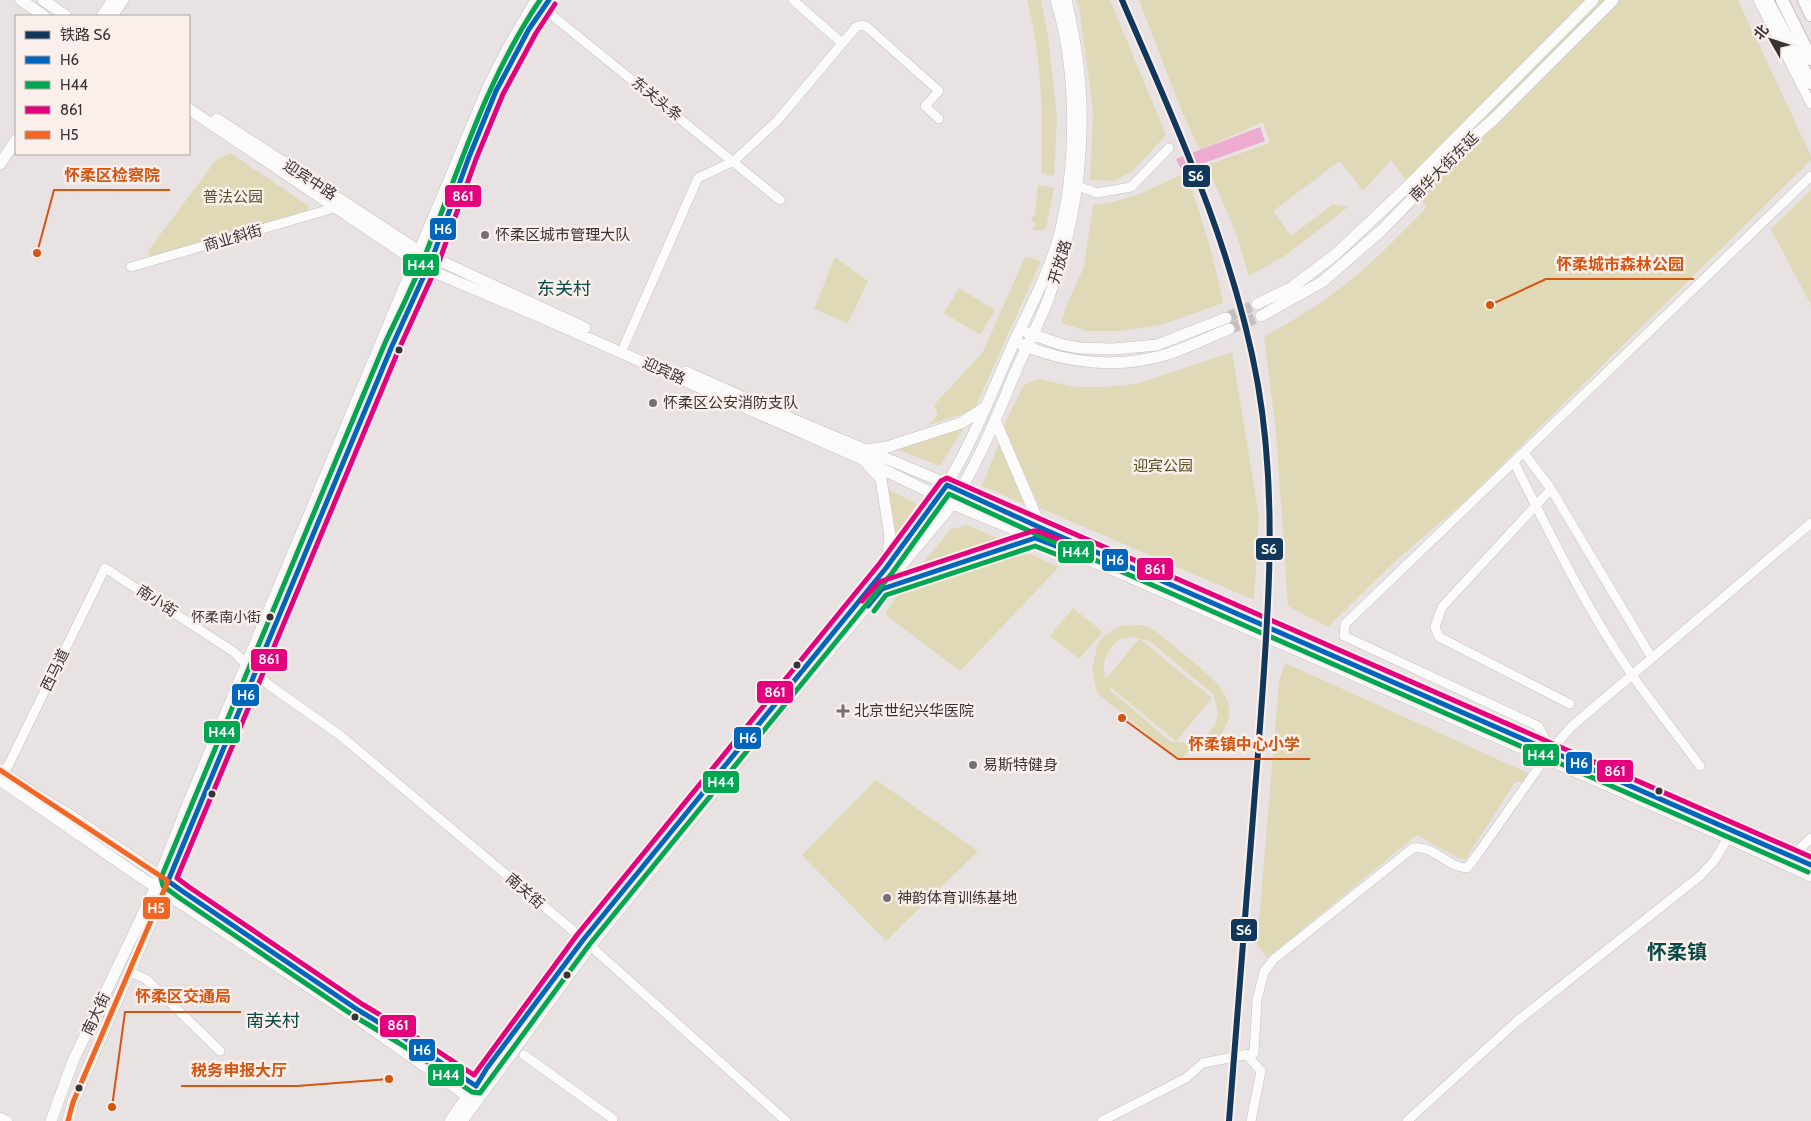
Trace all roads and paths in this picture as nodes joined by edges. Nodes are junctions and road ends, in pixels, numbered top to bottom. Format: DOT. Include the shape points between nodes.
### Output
graph roads {
  1 [pos="21,0"];
  2 [pos="43,0"];
  3 [pos="113,0"];
  4 [pos="123,0"];
  5 [pos="793,0"];
  6 [pos="1056,0"];
  7 [pos="1066,0"];
  8 [pos="1592,0"];
  9 [pos="1613,0"];
  10 [pos="1758,0"];
  11 [pos="1767,0"];
  12 [pos="1782,0"];
  13 [pos="1804,0"];
  14 [pos="539,2"];
  15 [pos="43,15"];
  16 [pos="65,15"];
  17 [pos="103,15"];
  18 [pos="113,15"];
  19 [pos="1811,15"];
  20 [pos="842,43"];
  21 [pos="1811,59"];
  22 [pos="1811,83"];
  23 [pos="190,101"];
  24 [pos="1811,104"];
  25 [pos="190,110"];
  26 [pos="939,119"];
  27 [pos="15,142"];
  28 [pos="1169,148"];
  29 [pos="15,152"];
  30 [pos="734,161"];
  31 [pos="0,164"];
  32 [pos="0,175"];
  33 [pos="1811,176"];
  34 [pos="1078,186"];
  35 [pos="780,200"];
  36 [pos="334,208"];
  37 [pos="416,256"];
  38 [pos="429,264"];
  39 [pos="131,267"];
  40 [pos="1256,304"];
  41 [pos="1261,316"];
  42 [pos="1226,318"];
  43 [pos="1229,329"];
  44 [pos="1020,330"];
  45 [pos="1033,336"];
  46 [pos="1014,341"];
  47 [pos="624,346"];
  48 [pos="1026,346"];
  49 [pos="988,406"];
  50 [pos="994,420"];
  51 [pos="1524,453"];
  52 [pos="864,454"];
  53 [pos="1514,462"];
  54 [pos="947,485"];
  55 [pos="1551,488"];
  56 [pos="960,491"];
  57 [pos="938,497"];
  58 [pos="952,504"];
  59 [pos="1535,504"];
  60 [pos="1811,523"];
  61 [pos="1038,533"];
  62 [pos="105,568"];
  63 [pos="886,568"];
  64 [pos="882,589"];
  65 [pos="1652,658"];
  66 [pos="246,664"];
  67 [pos="254,673"];
  68 [pos="1632,675"];
  69 [pos="1570,704"];
  70 [pos="1548,755"];
  71 [pos="1700,766"];
  72 [pos="1,774"];
  73 [pos="1728,838"];
  74 [pos="1811,838"];
  75 [pos="1792,856"];
  76 [pos="1811,865"];
  77 [pos="1811,876"];
  78 [pos="162,884"];
  79 [pos="586,943"];
  80 [pos="130,972"];
  81 [pos="220,1051"];
  82 [pos="524,1055"];
  83 [pos="1247,1055"];
  84 [pos="480,1089"];
  85 [pos="472,1099"];
  86 [pos="0,1117"];
  87 [pos="613,1119"];
  88 [pos="8,1121"];
  89 [pos="51,1121"];
  90 [pos="68,1121"];
  91 [pos="450,1121"];
  92 [pos="462,1121"];
  93 [pos="786,1121"];
  94 [pos="1102,1121"];
  95 [pos="1251,1121"];
  96 [pos="1406,1121"];
  1 -- 15 [label="main road"];
  2 -- 16 [label="main road"];
  3 -- 17 [label="main road"];
  4 -- 18 [label="main road"];
  5 -- 20 [label="street"];
  6 -- 44 [label="main road, 开放路" via="1070,69 1069,185 1057,243"];
  7 -- 34 [label="main road, 开放路" via="1079,68 1082,126"];
  8 -- 40 [label="main road, 南华大街东延" via="1337,253 1291,288"];
  9 -- 41 [label="main road, 南华大街东延" via="1382,230 1322,282"];
  10 -- 24 [label="street"];
  11 -- 22 [label="highway"];
  12 -- 21 [label="highway"];
  13 -- 19 [label="highway"];
  14 -- 30 [label="street, 东关头条"];
  14 -- 37 [label="main road, 南大街" via="509,46 488,87"];
  14 -- 38 [label="main road, 南大街" via="531,25 497,90"];
  20 -- 26 [label="street" via="856,27 867,27 939,91 925,106"];
  20 -- 30 [label="street" via="777,121"];
  23 -- 37 [label="main road, 迎宾中路"];
  25 -- 36 [label="main road, 迎宾中路"];
  27 -- 31 [label="main road"];
  28 -- 34 [label="street" via="1131,187 1097,193"];
  29 -- 32 [label="main road"];
  30 -- 35 [label="street, 东关头条"];
  30 -- 47 [label="street" via="698,178"];
  33 -- 51 [label="street"];
  34 -- 45 [label="main road, 开放路" via="1067,243"];
  36 -- 37 [label="main road, 迎宾中路"];
  36 -- 39 [label="street, 商业斜街"];
  37 -- 38 [label="main road, 迎宾中路"];
  37 -- 66 [label="main road, 南大街"];
  38 -- 47 [label="main road, 迎宾路"];
  38 -- 52 [label="main road, 迎宾路" via="570,330"];
  38 -- 67 [label="main road, 南大街"];
  42 -- 45 [label="main road" via="1157,345 1080,348"];
  43 -- 48 [label="main road" via="1168,354 1130,363 1091,363"];
  44 -- 45 [label="main road"];
  44 -- 46 [label="main road, 开放路"];
  45 -- 48 [label="main road, 开放路"];
  46 -- 48 [label="main road"];
  46 -- 49 [label="main road, 开放路"];
  47 -- 52 [label="main road, 迎宾路"];
  48 -- 50 [label="main road, 开放路"];
  49 -- 52 [label="main road" via="961,423"];
  49 -- 54 [label="main road, 开放路"];
  50 -- 56 [label="main road, 开放路"];
  50 -- 61 [label="main road"];
  51 -- 53 [label="street"];
  51 -- 55 [label="street"];
  52 -- 54 [label="main road, 迎宾路"];
  52 -- 57 [label="main road, 迎宾路"];
  52 -- 63 [label="main road" via="880,479 890,536"];
  53 -- 59 [label="street"];
  53 -- 70 [label="street" via="1345,624 1344,636 1538,726"];
  54 -- 56 [label="main road, 迎宾路"];
  54 -- 57 [label="main road, 开放路"];
  55 -- 59 [label="street"];
  55 -- 65 [label="street"];
  56 -- 58 [label="main road, 开放路"];
  56 -- 61 [label="main road, 迎宾路"];
  57 -- 58 [label="main road"];
  57 -- 63 [label="main road, 开放路"];
  58 -- 61 [label="main road"];
  58 -- 64 [label="main road, 开放路"];
  59 -- 68 [label="street" via="1602,628"];
  59 -- 69 [label="street" via="1442,608 1435,628 1439,637"];
  60 -- 65 [label="street"];
  61 -- 64 [label="main road"];
  61 -- 70 [label="main road"];
  62 -- 66 [label="street, 南小街" via="234,652"];
  62 -- 72 [label="street, 西马道" via="8,766"];
  63 -- 79 [label="main road, 开放路"];
  64 -- 79 [label="main road, 开放路"];
  65 -- 68 [label="street"];
  66 -- 67 [label="street, 南小街"];
  66 -- 78 [label="main road, 南大街"];
  67 -- 78 [label="main road, 南大街"];
  67 -- 79 [label="street, 南关街" via="342,736"];
  68 -- 70 [label="street" via="1572,726"];
  68 -- 71 [label="street"];
  70 -- 73 [label="main road"];
  70 -- 75 [label="main road"];
  70 -- 83 [label="street" via="1467,868 1457,867 1423,846 1413,848 1274,959 1264,972 1257,1000 1254,1053"];
  72 -- 78 [label="main road"];
  73 -- 77 [label="main road"];
  73 -- 96 [label="street" via="1700,876 1516,1022"];
  74 -- 75 [label="street"];
  75 -- 76 [label="main road"];
  78 -- 80 [label="main road, 南大街"];
  78 -- 84 [label="main road"];
  78 -- 85 [label="main road"];
  78 -- 89 [label="main road, 南大街" via="73,1062"];
  79 -- 84 [label="main road" via="487,1068"];
  79 -- 93 [label="street, 南关街"];
  80 -- 81 [label="street" via="146,979"];
  80 -- 90 [label="main road, 南大街" via="73,1102"];
  82 -- 87 [label="street"];
  83 -- 94 [label="street" via="1203,1063 1186,1078"];
  83 -- 95 [label="street" via="1261,1071"];
  84 -- 85 [label="main road"];
  85 -- 91 [label="main road"];
  85 -- 92 [label="main road"];
  86 -- 88 [label="street"];
}
